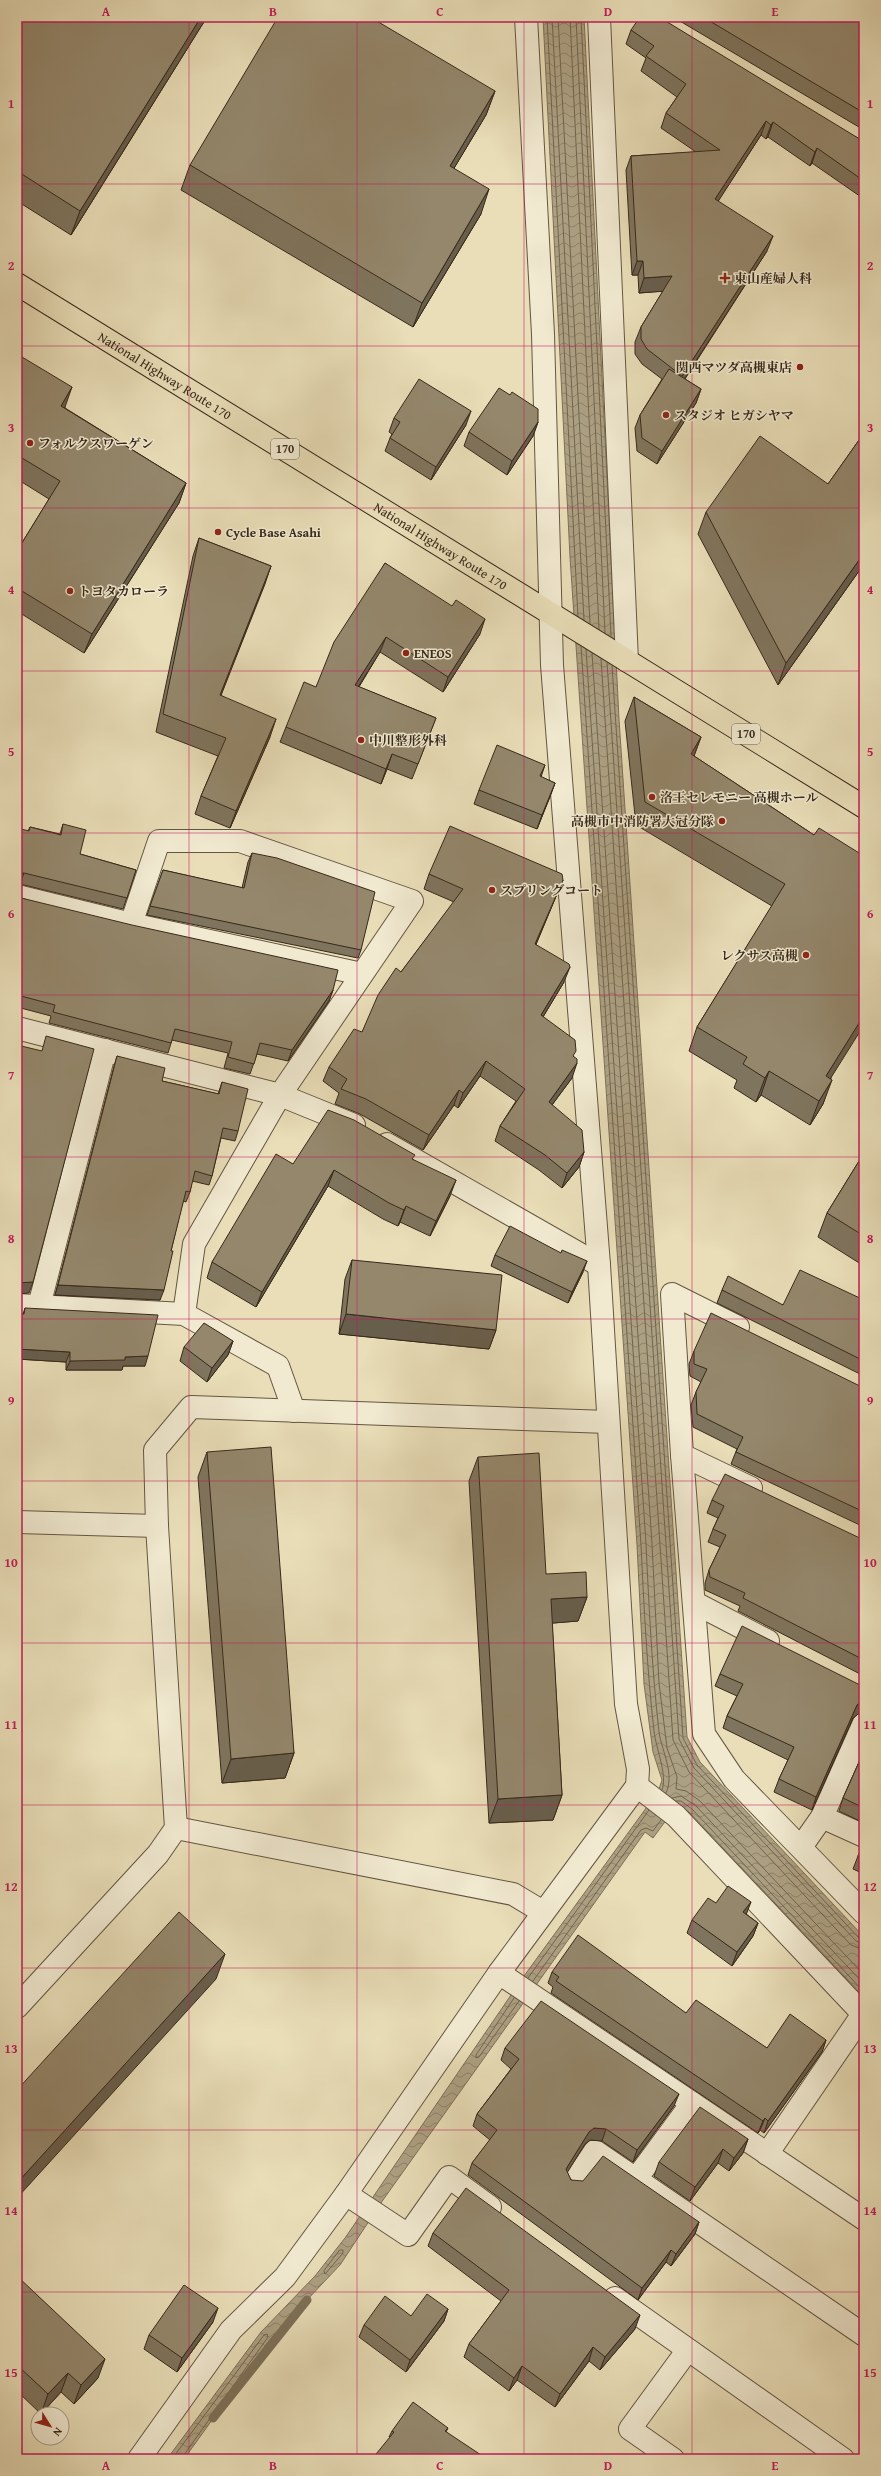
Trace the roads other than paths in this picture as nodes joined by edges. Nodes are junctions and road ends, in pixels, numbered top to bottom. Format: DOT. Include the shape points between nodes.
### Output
graph roads {
  1 [pos="526,17"];
  2 [pos="599,17"];
  3 [pos="17,284"];
  4 [pos="552,614"];
  5 [pos="627,661"];
  6 [pos="864,807"];
  7 [pos="17,896"];
  8 [pos="131,924"];
  9 [pos="362,974"];
  10 [pos="17,1028"];
  11 [pos="105,1050"];
  12 [pos="280,1095"];
  13 [pos="600,1265"];
  14 [pos="17,1305"];
  15 [pos="38,1306"];
  16 [pos="184,1314"];
  17 [pos="757,1337"];
  18 [pos="294,1410"];
  19 [pos="608,1422"];
  20 [pos="682,1455"];
  21 [pos="773,1498"];
  22 [pos="17,1522"];
  23 [pos="158,1526"];
  24 [pos="695,1603"];
  25 [pos="786,1650"];
  26 [pos="864,1723"];
  27 [pos="643,1790"];
  28 [pos="822,1816"];
  29 [pos="176,1828"];
  30 [pos="864,1836"];
  31 [pos="801,1847"];
  32 [pos="543,1912"];
  33 [pos="864,1913"];
  34 [pos="516,1984"];
  35 [pos="17,2007"];
  36 [pos="863,2015"];
  37 [pos="692,2103"];
  38 [pos="767,2154"];
  39 [pos="636,2179"];
  40 [pos="574,2182"];
  41 [pos="346,2194"];
  42 [pos="507,2219"];
  43 [pos="864,2219"];
  44 [pos="597,2285"];
  45 [pos="864,2335"];
  46 [pos="687,2351"];
  47 [pos="139,2459"];
  48 [pos="673,2459"];
  49 [pos="843,2459"];
  1 -- 4 [label="street" via="543,334"];
  2 -- 5 [label="street"];
  3 -- 4 [label="highway, National Highway Route 170 / 170"];
  4 -- 5 [label="highway, National Highway Route 170 / 170"];
  4 -- 13 [label="street" via="552,665"];
  5 -- 6 [label="highway, National Highway Route 170 / 170"];
  7 -- 8 [label="street"];
  8 -- 9 [label="street"];
  8 -- 9 [label="street" via="159,841 240,841 412,901"];
  9 -- 12 [label="street"];
  10 -- 11 [label="street"];
  11 -- 12 [label="street"];
  11 -- 15 [label="street"];
  12 -- 13 [label="street" via="354,1125"];
  12 -- 16 [label="street" via="194,1244"];
  13 -- 19 [label="street"];
  14 -- 15 [label="street"];
  15 -- 16 [label="street"];
  16 -- 18 [label="street" via="278,1366"];
  17 -- 20 [label="street" via="672,1294"];
  18 -- 19 [label="street"];
  18 -- 23 [label="street" via="191,1407 155,1450"];
  19 -- 27 [label="street" via="626,1704"];
  20 -- 21 [label="street"];
  20 -- 24 [label="street"];
  22 -- 23 [label="street"];
  23 -- 29 [label="street"];
  24 -- 25 [label="street"];
  24 -- 31 [label="street" via="704,1734 734,1779"];
  26 -- 28 [label="street"];
  27 -- 32 [label="street"];
  27 -- 36 [label="street" via="676,1816"];
  28 -- 30 [label="street"];
  28 -- 31 [label="street"];
  29 -- 32 [label="street" via="513,1894"];
  29 -- 35 [label="street" via="158,1854"];
  31 -- 33 [label="street"];
  32 -- 34 [label="street"];
  34 -- 37 [label="street"];
  34 -- 41 [label="street"];
  36 -- 38 [label="street"];
  37 -- 38 [label="street"];
  37 -- 39 [label="street"];
  38 -- 43 [label="street"];
  39 -- 40 [label="street" via="595,2151"];
  39 -- 45 [label="street"];
  41 -- 42 [label="street" via="408,2235 449,2177"];
  41 -- 47 [label="street" via="285,2277 231,2330"];
  44 -- 46 [label="street"];
  46 -- 48 [label="street" via="630,2428"];
  46 -- 49 [label="street"];
}
